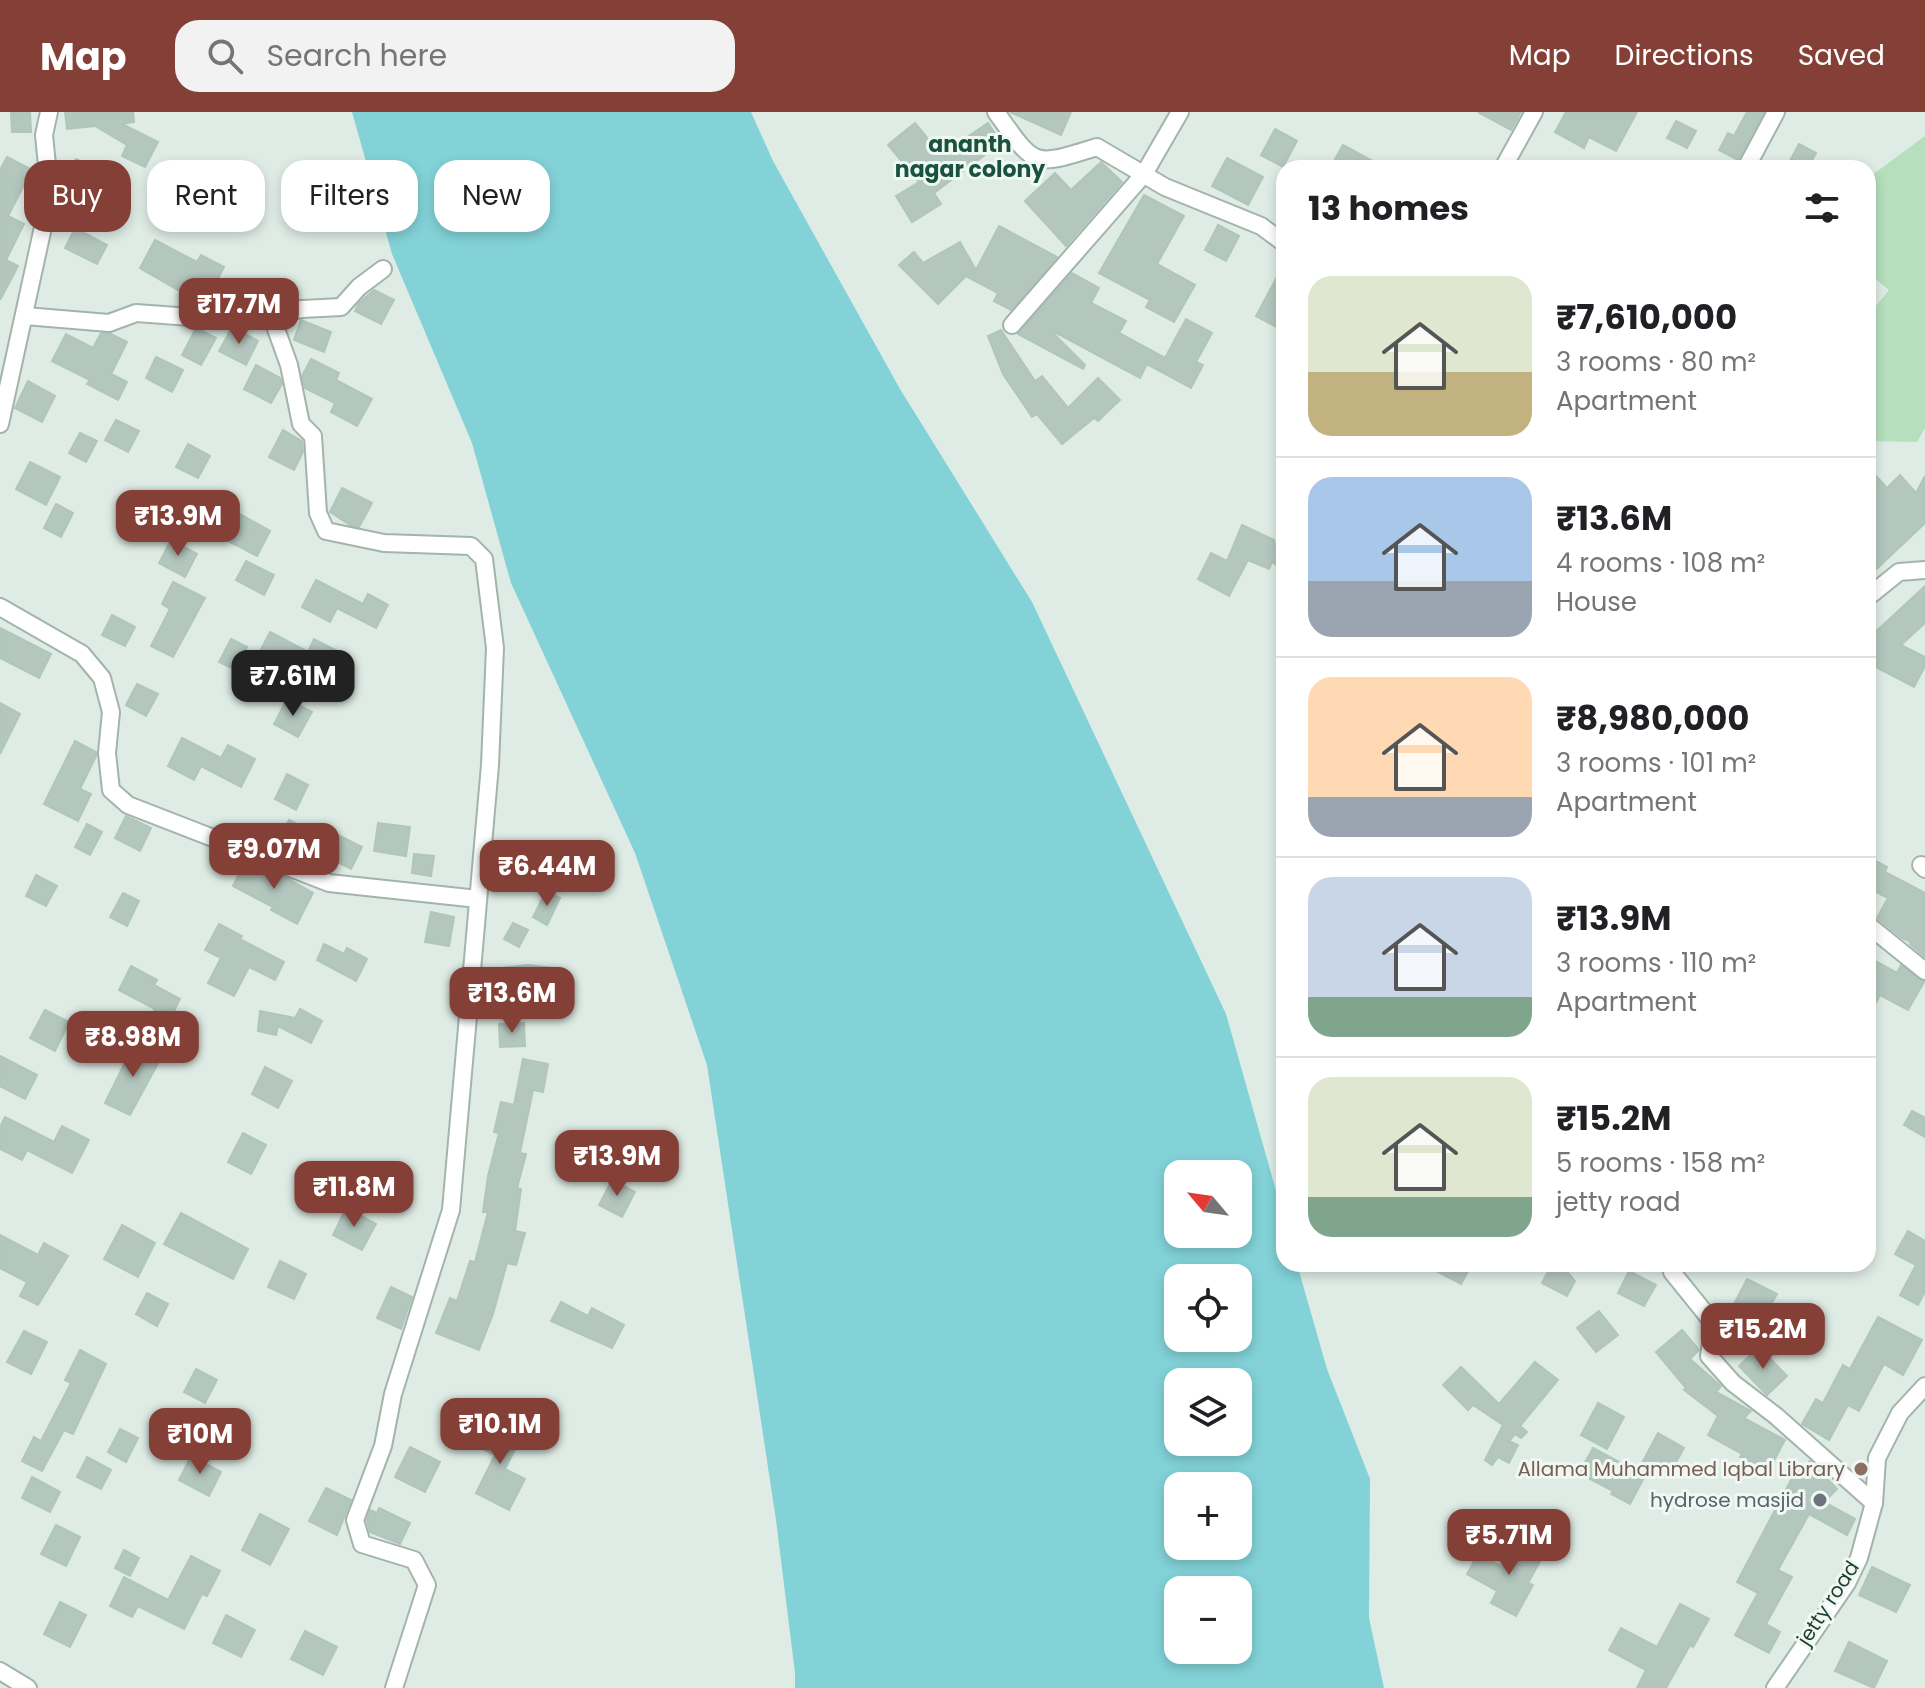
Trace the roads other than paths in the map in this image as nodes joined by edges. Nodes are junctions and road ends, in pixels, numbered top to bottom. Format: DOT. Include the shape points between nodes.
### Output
graph roads {
  1 [pos="49,112"];
  2 [pos="996,112"];
  3 [pos="1180,112"];
  4 [pos="1534,112"];
  5 [pos="1776,112"];
  6 [pos="1507,160"];
  7 [pos="1750,160"];
  8 [pos="1144,174"];
  9 [pos="1276,237"];
  10 [pos="383,269"];
  11 [pos="271,315"];
  12 [pos="25,316"];
  13 [pos="1012,325"];
  14 [pos="0,424"];
  15 [pos="1925,570"];
  16 [pos="1876,591"];
  17 [pos="0,607"];
  18 [pos="478,899"];
  19 [pos="1876,931"];
  20 [pos="1925,971"];
  21 [pos="1672,1272"];
  22 [pos="1925,1386"];
  23 [pos="1874,1503"];
  24 [pos="0,1671"];
  25 [pos="28,1688"];
  26 [pos="394,1688"];
  27 [pos="1775,1688"];
  1 -- 12 [label="street" via="44,135 50,195"];
  2 -- 8 [label="street" via="1022,149 1036,159 1051,161 1097,147"];
  3 -- 8 [label="street"];
  4 -- 6 [label="street"];
  5 -- 7 [label="street"];
  8 -- 9 [label="street"];
  8 -- 13 [label="street"];
  10 -- 11 [label="street" via="341,307"];
  11 -- 12 [label="street" via="231,320 136,313 109,323"];
  11 -- 18 [label="street" via="289,365 301,424 313,436 318,513 326,531 384,543 471,546 484,559 495,648"];
  12 -- 14 [label="street"];
  15 -- 16 [label="street" via="1899,572"];
  17 -- 18 [label="street" via="82,654 102,678 111,712 111,790 128,805 329,883"];
  18 -- 26 [label="street" via="451,1210 393,1394 383,1446 355,1520 362,1544 414,1560 427,1585"];
  19 -- 20 [label="street"];
  21 -- 23 [label="street" via="1714,1324 1709,1356 1733,1383"];
  22 -- 23 [label="street, jetty road" via="1900,1413 1877,1458"];
  23 -- 27 [label="street, jetty road" via="1847,1583"];
  24 -- 25 [label="street"];
}
